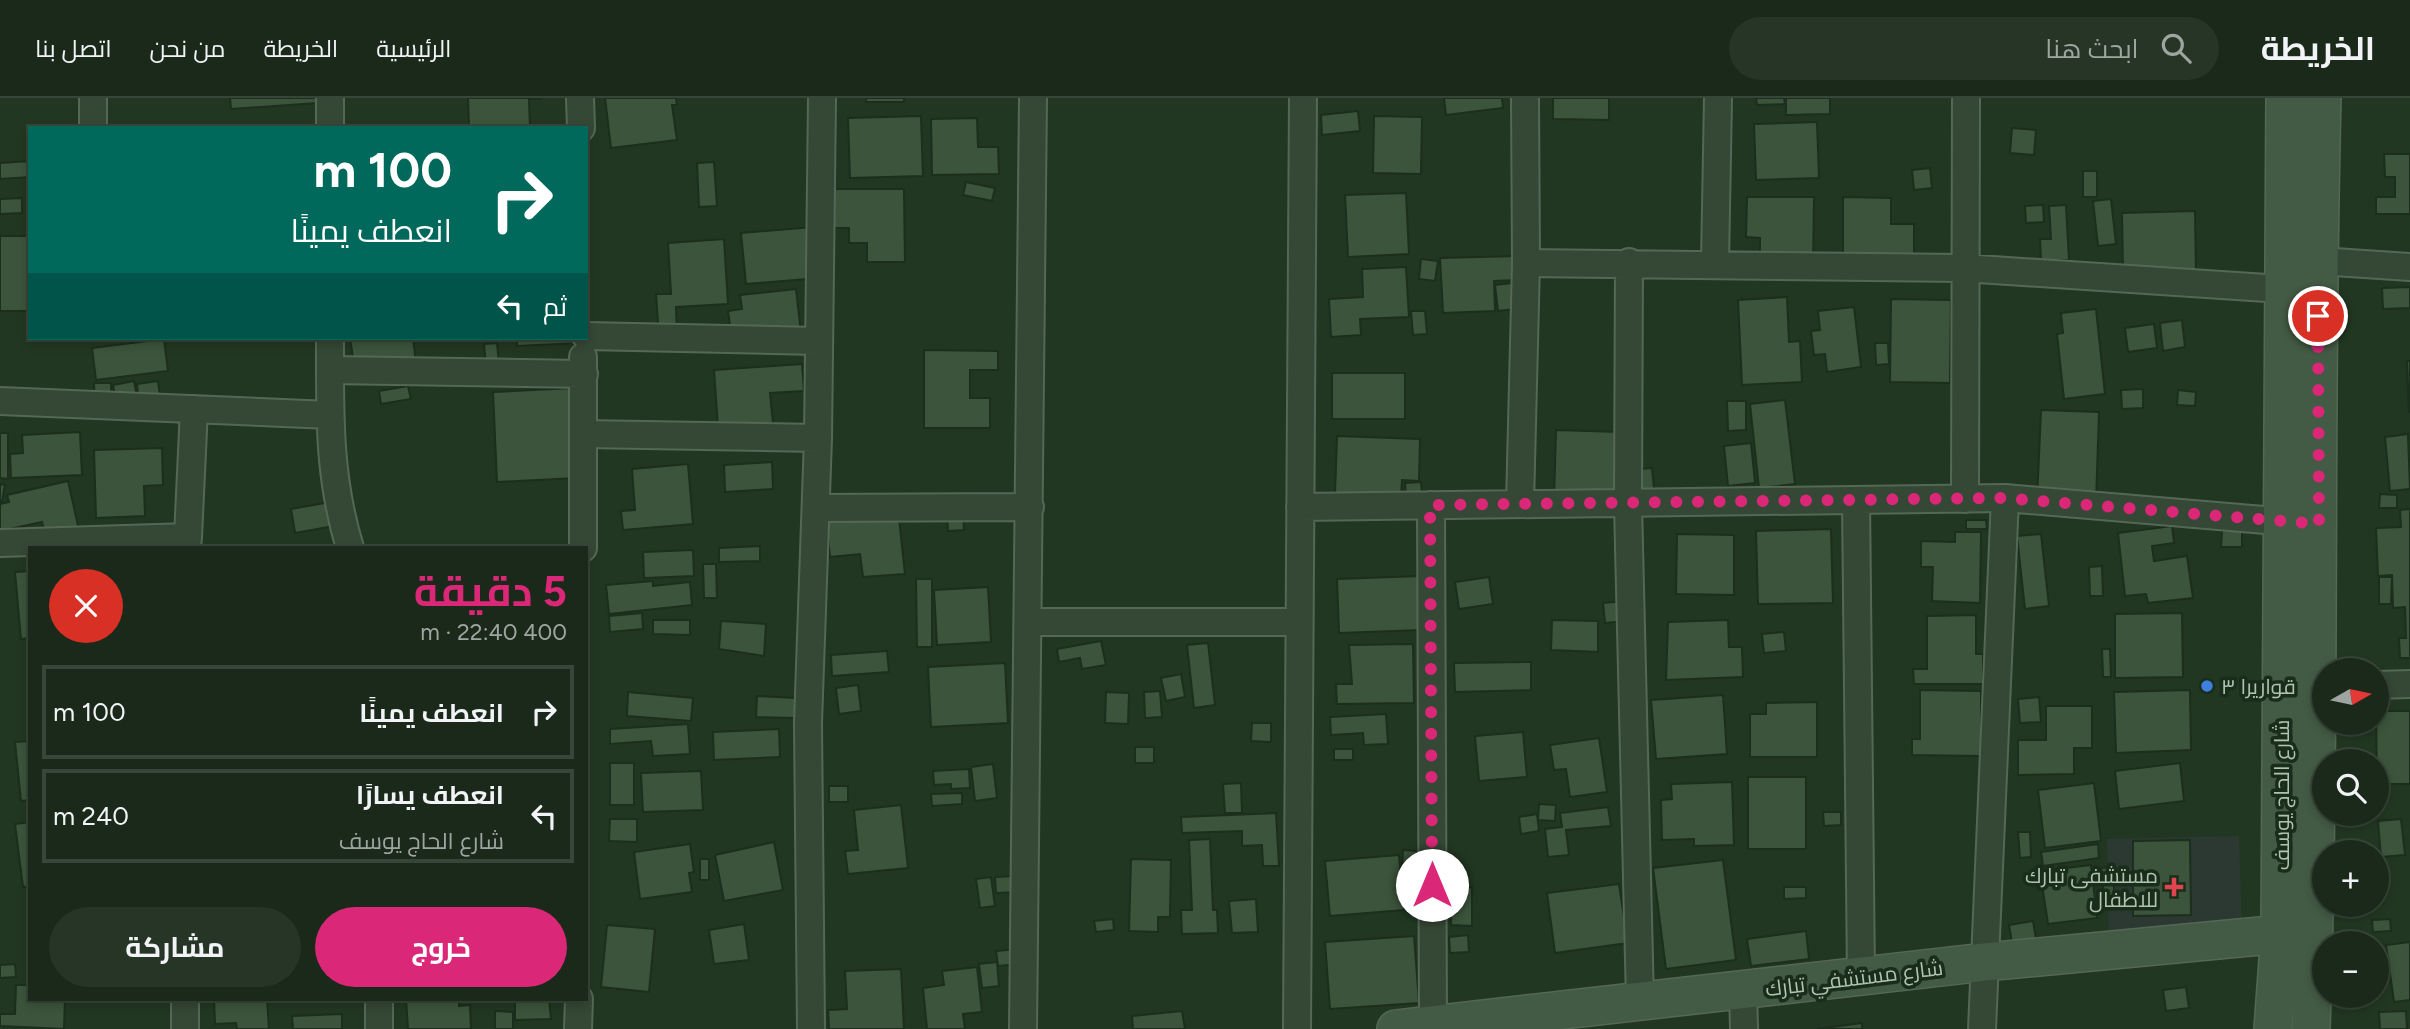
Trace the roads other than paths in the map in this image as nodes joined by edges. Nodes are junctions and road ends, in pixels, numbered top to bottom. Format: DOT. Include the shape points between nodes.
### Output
graph roads {
  1 [pos="93,98"];
  2 [pos="330,98"];
  3 [pos="580,98"];
  4 [pos="822,98"];
  5 [pos="1033,98"];
  6 [pos="1303,98"];
  7 [pos="1525,98"];
  8 [pos="1718,98"];
  9 [pos="1966,98"];
  10 [pos="2285,98"];
  11 [pos="2322,98"];
  12 [pos="93,126"];
  13 [pos="330,126"];
  14 [pos="581,126"];
  15 [pos="1629,262"];
  16 [pos="1526,263"];
  17 [pos="1715,263"];
  18 [pos="2410,267"];
  19 [pos="1963,268"];
  20 [pos="2295,270"];
  21 [pos="588,337"];
  22 [pos="330,340"];
  23 [pos="585,340"];
  24 [pos="817,341"];
  25 [pos="330,370"];
  26 [pos="584,374"];
  27 [pos="0,401"];
  28 [pos="194,409"];
  29 [pos="330,415"];
  30 [pos="584,434"];
  31 [pos="818,438"];
  32 [pos="2005,498"];
  33 [pos="1965,499"];
  34 [pos="1856,500"];
  35 [pos="1520,504"];
  36 [pos="1430,505"];
  37 [pos="1628,505"];
  38 [pos="1300,507"];
  39 [pos="816,508"];
  40 [pos="1030,508"];
  41 [pos="2283,523"];
  42 [pos="2319,524"];
  43 [pos="188,542"];
  44 [pos="0,543"];
  45 [pos="349,546"];
  46 [pos="583,546"];
  47 [pos="1029,622"];
  48 [pos="1299,622"];
  49 [pos="2321,658"];
  50 [pos="2410,684"];
  51 [pos="2389,685"];
  52 [pos="2316,735"];
  53 [pos="2297,932"];
  54 [pos="1985,962"];
  55 [pos="1861,976"];
  56 [pos="1743,990"];
  57 [pos="185,1001"];
  58 [pos="379,1001"];
  59 [pos="579,1001"];
  60 [pos="1640,1001"];
  61 [pos="1535,1021"];
  62 [pos="1433,1024"];
  63 [pos="185,1029"];
  64 [pos="379,1029"];
  65 [pos="578,1029"];
  66 [pos="811,1029"];
  67 [pos="1023,1029"];
  68 [pos="1297,1029"];
  69 [pos="1396,1029"];
  70 [pos="1744,1029"];
  71 [pos="1982,1029"];
  72 [pos="2273,1029"];
  73 [pos="2311,1029"];
  1 -- 12 [label="street"];
  2 -- 13 [label="street"];
  3 -- 14 [label="street"];
  4 -- 24 [label="street"];
  5 -- 40 [label="street"];
  6 -- 38 [label="street"];
  7 -- 16 [label="street"];
  8 -- 17 [label="street"];
  9 -- 19 [label="street"];
  10 -- 20 [label="main road, شارع الحاج يوسف"];
  11 -- 20 [label="main road, شارع الحاج يوسف"];
  15 -- 16 [label="street"];
  15 -- 17 [label="street"];
  15 -- 37 [label="street"];
  16 -- 35 [label="street"];
  17 -- 19 [label="street"];
  18 -- 20 [label="street"];
  19 -- 20 [label="street"];
  19 -- 33 [label="street"];
  20 -- 41 [label="main road, شارع الحاج يوسف"];
  20 -- 42 [label="main road, شارع الحاج يوسف"];
  21 -- 24 [label="street"];
  22 -- 25 [label="street"];
  23 -- 26 [label="street"];
  24 -- 31 [label="street"];
  25 -- 26 [label="street"];
  25 -- 29 [label="street"];
  26 -- 30 [label="street"];
  27 -- 28 [label="street"];
  28 -- 29 [label="street"];
  28 -- 43 [label="street"];
  29 -- 45 [label="street" via="334,486"];
  30 -- 31 [label="street"];
  30 -- 46 [label="street"];
  31 -- 39 [label="street"];
  32 -- 33 [label="street"];
  32 -- 41 [label="street"];
  32 -- 54 [label="street"];
  33 -- 34 [label="street"];
  34 -- 37 [label="street"];
  34 -- 55 [label="street"];
  35 -- 36 [label="street"];
  35 -- 37 [label="street"];
  36 -- 38 [label="street"];
  36 -- 62 [label="street"];
  37 -- 60 [label="street"];
  38 -- 48 [label="street"];
  39 -- 40 [label="street"];
  39 -- 66 [label="street" via="808,723"];
  40 -- 47 [label="street"];
  41 -- 42 [label="street"];
  41 -- 53 [label="main road, شارع الحاج يوسف"];
  42 -- 49 [label="main road, شارع الحاج يوسف"];
  43 -- 44 [label="street"];
  47 -- 48 [label="street"];
  47 -- 67 [label="street"];
  48 -- 68 [label="street"];
  50 -- 51 [label="street"];
  52 -- 53 [label="main road, شارع الحاج يوسف"];
  53 -- 54 [label="main road, شارع مستشفي تبارك"];
  53 -- 72 [label="main road, شارع الحاج يوسف"];
  53 -- 73 [label="main road, شارع الحاج يوسف"];
  54 -- 55 [label="main road, شارع مستشفي تبارك"];
  54 -- 71 [label="street"];
  55 -- 56 [label="main road, شارع مستشفي تبارك"];
  56 -- 60 [label="main road, شارع مستشفي تبارك"];
  56 -- 70 [label="street"];
  57 -- 63 [label="street"];
  58 -- 64 [label="street"];
  59 -- 65 [label="street"];
  60 -- 61 [label="main road, شارع مستشفي تبارك"];
  61 -- 62 [label="main road, شارع مستشفي تبارك"];
  62 -- 69 [label="main road, شارع مستشفي تبارك"];
}
